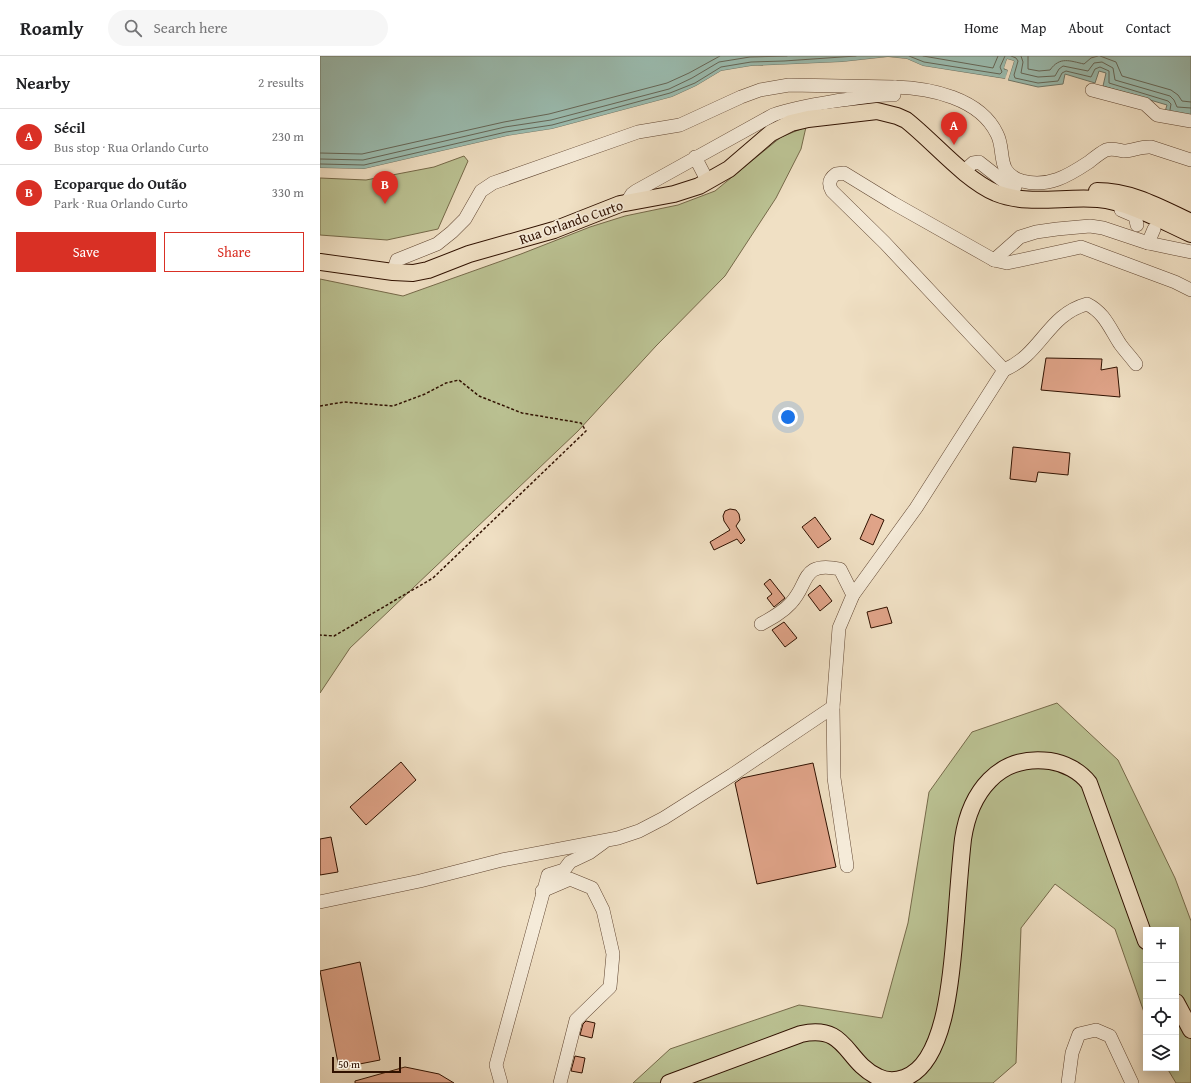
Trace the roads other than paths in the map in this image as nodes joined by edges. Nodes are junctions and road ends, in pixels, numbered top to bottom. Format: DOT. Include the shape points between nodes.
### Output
graph roads {
  1 [pos="895,86"];
  2 [pos="1092,90"];
  3 [pos="1191,122"];
  4 [pos="695,157"];
  5 [pos="1191,160"];
  6 [pos="964,171"];
  7 [pos="708,182"];
  8 [pos="1015,187"];
  9 [pos="1139,197"];
  10 [pos="1040,199"];
  11 [pos="1064,200"];
  12 [pos="627,202"];
  13 [pos="1191,222"];
  14 [pos="1136,225"];
  15 [pos="1191,228"];
  16 [pos="1151,229"];
  17 [pos="1191,234"];
  18 [pos="1132,238"];
  19 [pos="1191,252"];
  20 [pos="994,260"];
  21 [pos="320,262"];
  22 [pos="393,272"];
  23 [pos="1191,290"];
  24 [pos="1136,364"];
  25 [pos="1004,370"];
  26 [pos="853,595"];
  27 [pos="761,624"];
  28 [pos="833,707"];
  29 [pos="606,840"];
  30 [pos="563,849"];
  31 [pos="570,862"];
  32 [pos="847,866"];
  33 [pos="542,891"];
  34 [pos="320,902"];
  35 [pos="1143,934"];
  36 [pos="1179,1008"];
  37 [pos="1191,1030"];
  38 [pos="501,1083"];
  39 [pos="560,1083"];
  40 [pos="669,1083"];
  41 [pos="1068,1083"];
  42 [pos="1132,1083"];
  1 -- 4 [label="lane" via="894,95 874,95 816,104 773,115"];
  1 -- 5 [label="lane" via="959,99 977,110 997,132 1001,160 1006,170 1020,181 1047,183 1066,177 1107,149 1126,151 1144,147"];
  1 -- 22 [label="lane" via="789,85 760,90 680,125 638,132 493,183 481,191 465,218 452,232 437,244 398,260"];
  2 -- 3 [label="lane" via="1145,104 1158,115"];
  4 -- 7 [label="lane"];
  4 -- 12 [label="lane" via="636,191"];
  6 -- 7 [label="main road, Rua Orlando Curto" via="906,120 877,111 808,119 784,126 771,133 729,169"];
  6 -- 8 [label="lane" via="973,163 979,162 1007,184"];
  6 -- 10 [label="main road, Rua Orlando Curto" via="983,186 1002,195 1019,199"];
  7 -- 12 [label="main road, Rua Orlando Curto" via="678,193"];
  9 -- 10 [label="main road, Rua Orlando Curto" via="1117,192 1083,191"];
  9 -- 13 [label="main road, Rua Orlando Curto"];
  9 -- 16 [label="main road" via="1146,204"];
  10 -- 11 [label="main road, Rua Orlando Curto"];
  11 -- 14 [label="lane" via="1130,212 1135,216"];
  11 -- 16 [label="main road, Rua Orlando Curto" via="1098,199 1125,206"];
  12 -- 22 [label="main road, Rua Orlando Curto" via="554,230 469,254 428,270"];
  14 -- 16 [label="lane" via="1144,218"];
  14 -- 18 [label="lane"];
  15 -- 16 [label="lane" via="1166,216"];
  16 -- 17 [label="main road, Rua Orlando Curto" via="1169,224"];
  16 -- 18 [label="lane"];
  16 -- 19 [label="lane"];
  18 -- 20 [label="lane" via="1090,226 1036,232 1020,238"];
  20 -- 23 [label="lane" via="1007,263 1081,248"];
  20 -- 25 [label="lane" via="844,173 836,174 830,179 829,186 832,191"];
  21 -- 22 [label="main road, Rua Orlando Curto"];
  24 -- 25 [label="lane" via="1097,309 1087,304 1068,312 1058,320 1031,353 1016,365"];
  25 -- 26 [label="lane" via="916,508"];
  26 -- 27 [label="lane" via="840,568 825,566 808,574 792,602"];
  26 -- 28 [label="lane" via="839,628"];
  28 -- 29 [label="lane" via="664,818 639,831"];
  28 -- 32 [label="lane" via="834,778"];
  29 -- 30 [label="lane"];
  29 -- 31 [label="lane" via="589,853"];
  30 -- 31 [label="lane"];
  30 -- 34 [label="lane" via="502,860 420,881"];
  31 -- 33 [label="lane" via="564,870 548,875"];
  33 -- 38 [label="lane" via="496,1065"];
  33 -- 39 [label="lane" via="570,879 592,888 603,910 613,954 610,987 576,1020"];
  35 -- 40 [label="main road" via="1089,783 1077,772 1058,763 1034,761 1018,764 1004,769 991,779 976,797 968,815 963,839 948,999 938,1034 921,1068 902,1079 882,1079 865,1069 836,1038 817,1031 801,1034"];
  36 -- 37 [label="main road"];
  41 -- 42 [label="lane" via="1072,1054 1079,1034 1096,1030 1110,1036"];
}
